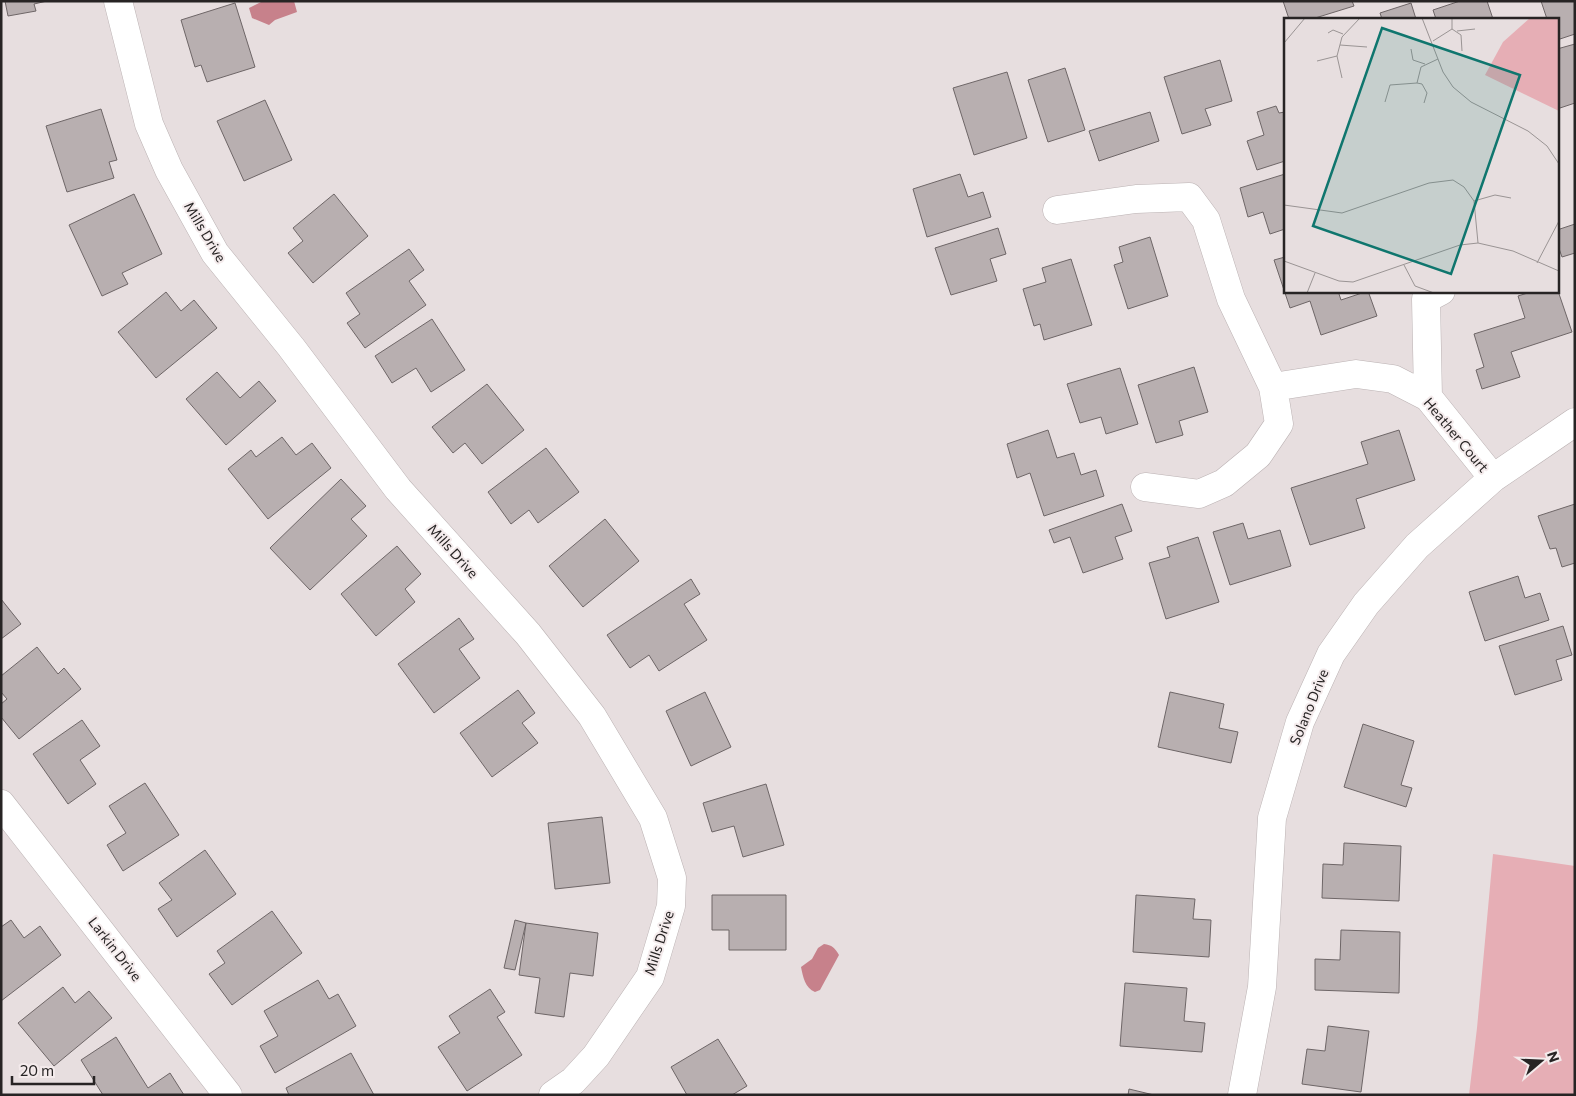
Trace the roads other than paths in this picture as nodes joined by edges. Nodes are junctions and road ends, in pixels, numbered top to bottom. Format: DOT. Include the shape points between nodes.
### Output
graph roads {
  1 [pos="118,1"];
  2 [pos="1057,210"];
  3 [pos="1439,292"];
  4 [pos="1286,385"];
  5 [pos="1428,397"];
  6 [pos="1575,422"];
  7 [pos="1492,478"];
  8 [pos="1145,487"];
  9 [pos="1,804"];
  10 [pos="571,1090"];
  11 [pos="228,1095"];
  12 [pos="1242,1095"];
  1 -- 10 [label="street, Mills Drive" via="149,124 168,170 215,253 398,489 528,634 592,716 653,818 672,878 671,906 650,977"];
  2 -- 4 [label="street" via="1136,199 1189,197 1206,220 1231,299"];
  3 -- 5 [label="street" via="1426,299"];
  4 -- 5 [label="street, Heather Court" via="1356,374 1393,379"];
  4 -- 8 [label="street" via="1280,424 1258,455 1224,483 1199,494"];
  5 -- 7 [label="street, Heather Court"];
  6 -- 7 [label="street, Solano Drive"];
  7 -- 12 [label="street, Solano Drive" via="1417,546 1366,604 1331,654 1300,722 1272,818 1262,987"];
  9 -- 11 [label="street, Larkin Drive"];
}
